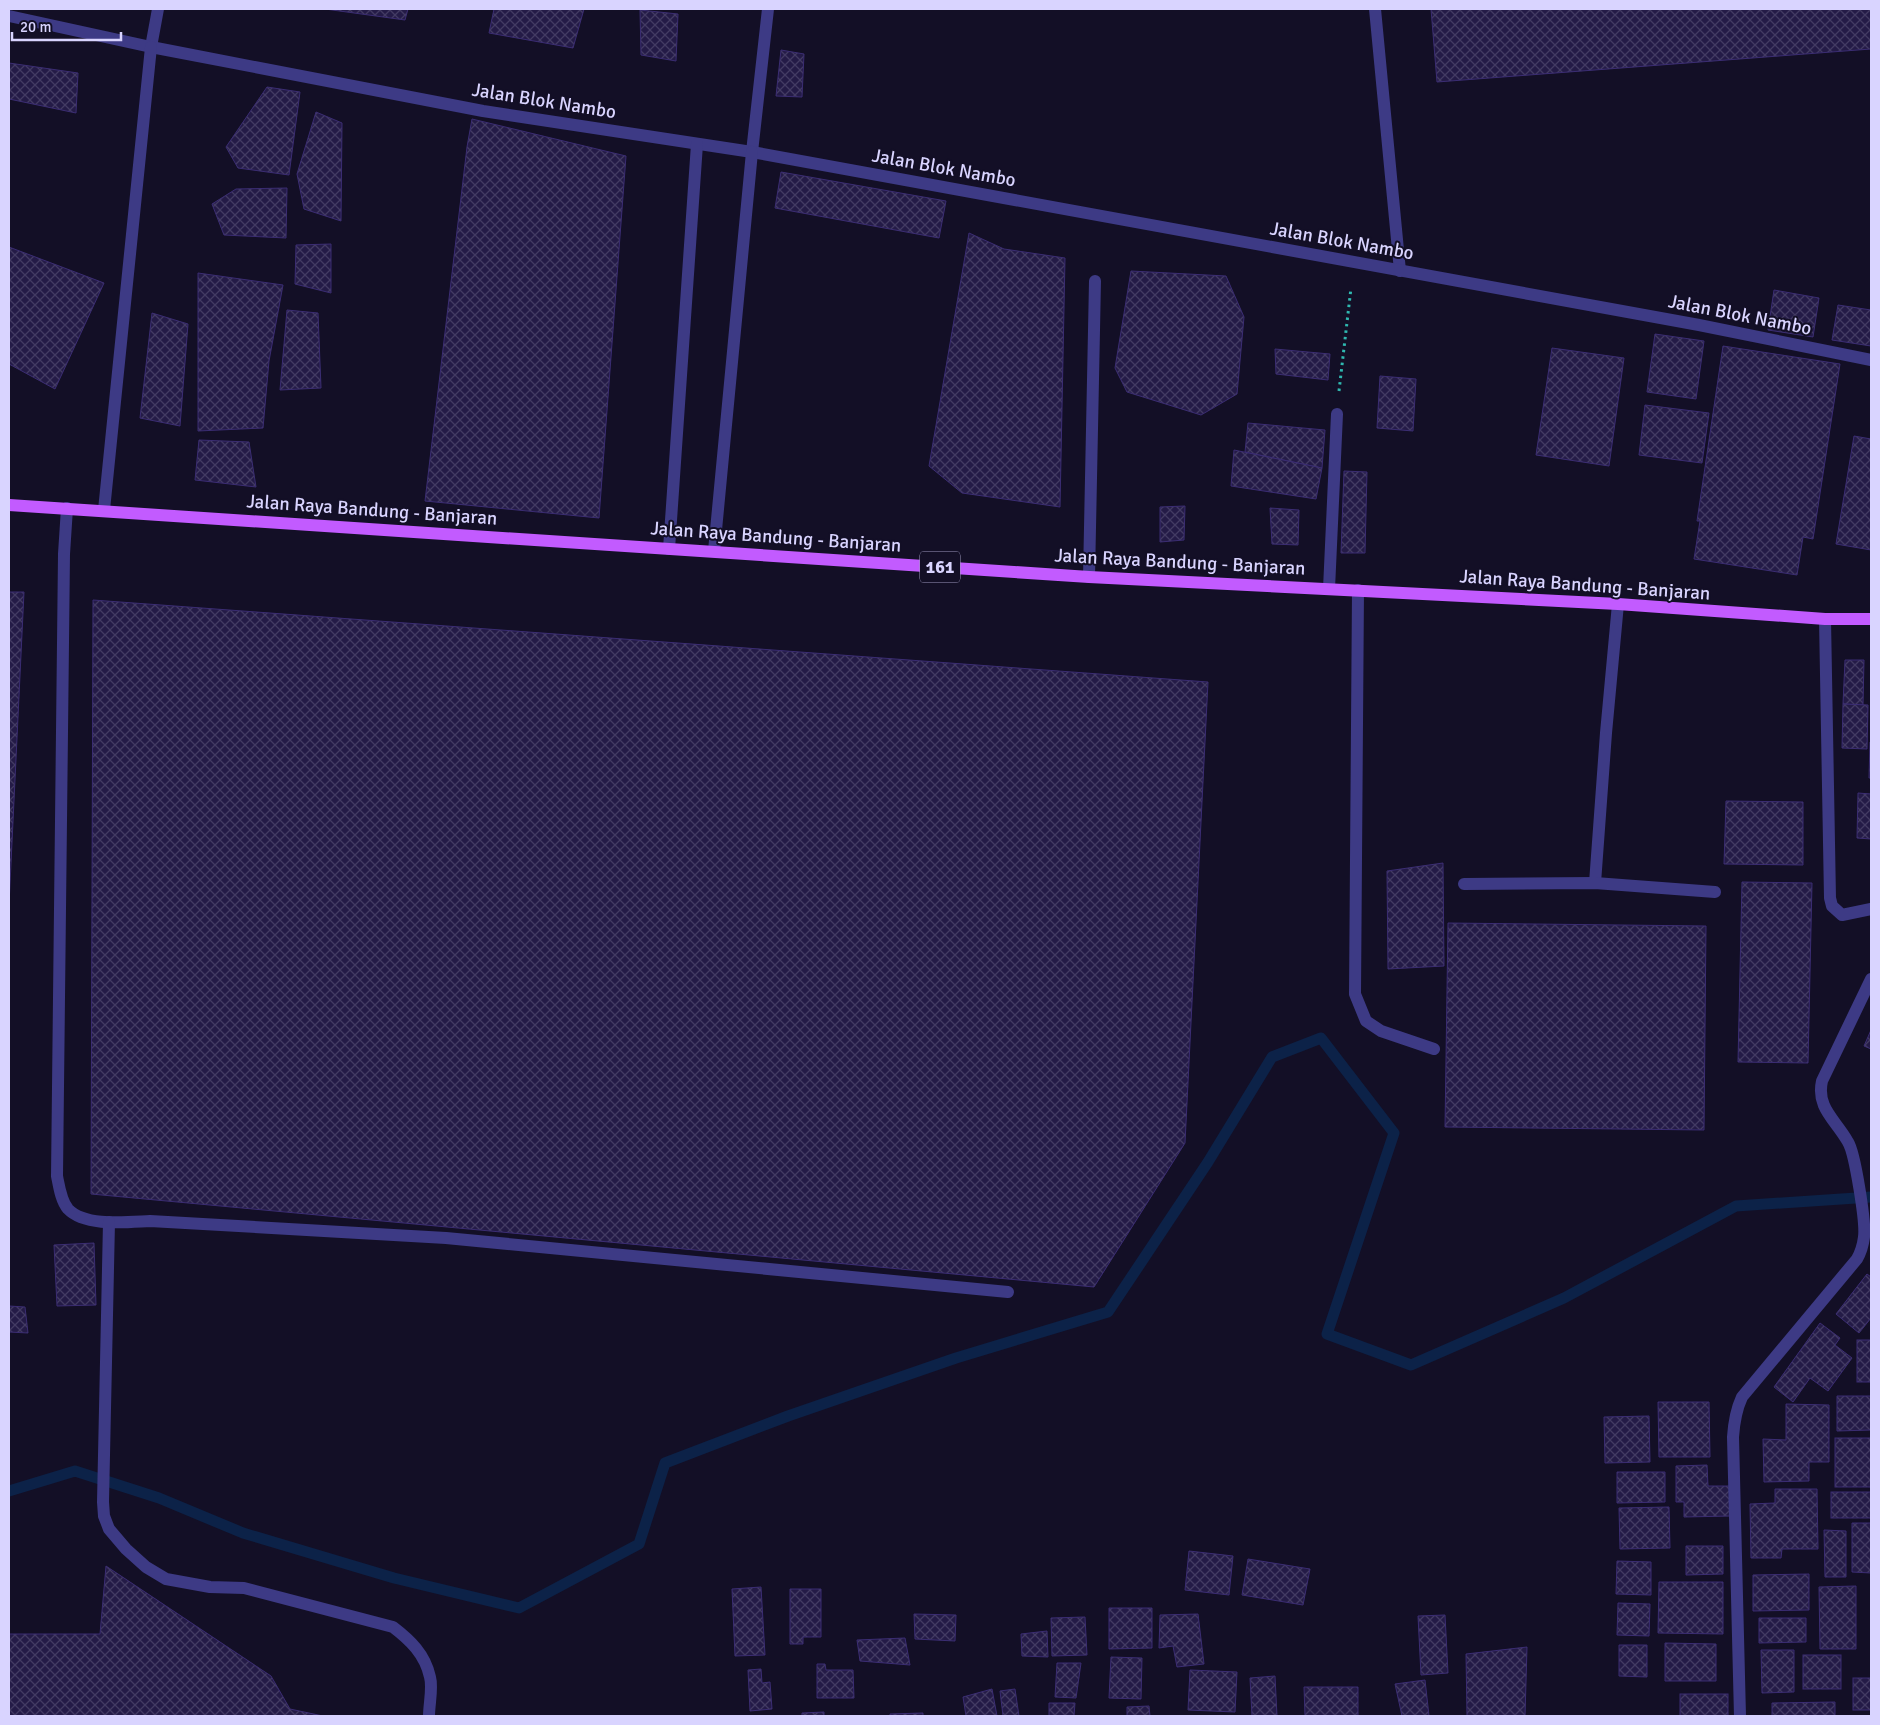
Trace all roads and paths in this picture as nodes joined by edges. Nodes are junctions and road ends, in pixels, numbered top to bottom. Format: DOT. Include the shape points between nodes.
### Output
graph roads {
  1 [pos="158,9"];
  2 [pos="768,9"];
  3 [pos="1375,9"];
  4 [pos="9,16"];
  5 [pos="151,46"];
  6 [pos="697,144"];
  7 [pos="752,152"];
  8 [pos="1354,262"];
  9 [pos="1400,271"];
  10 [pos="1095,281"];
  11 [pos="1871,360"];
  12 [pos="1337,414"];
  13 [pos="9,505"];
  14 [pos="67,508"];
  15 [pos="104,510"];
  16 [pos="669,549"];
  17 [pos="714,552"];
  18 [pos="1089,577"];
  19 [pos="1329,589"];
  20 [pos="1358,590"];
  21 [pos="1618,604"];
  22 [pos="1825,619"];
  23 [pos="1871,619"];
  24 [pos="1596,883"];
  25 [pos="1464,884"];
  26 [pos="1715,892"];
  27 [pos="1871,909"];
  28 [pos="1871,979"];
  29 [pos="1434,1049"];
  30 [pos="109,1222"];
  31 [pos="1008,1292"];
  32 [pos="428,1716"];
  33 [pos="1740,1716"];
  1 -- 5 [label="street"];
  2 -- 7 [label="street"];
  3 -- 9 [label="street"];
  4 -- 5 [label="street, Jalan Blok Nambo"];
  5 -- 6 [label="street, Jalan Blok Nambo" via="483,112"];
  5 -- 15 [label="street"];
  6 -- 7 [label="street, Jalan Blok Nambo"];
  6 -- 16 [label="street"];
  7 -- 8 [label="street, Jalan Blok Nambo"];
  7 -- 17 [label="street"];
  8 -- 9 [label="street, Jalan Blok Nambo"];
  8 -- 12 [label="path"];
  9 -- 11 [label="street, Jalan Blok Nambo"];
  10 -- 18 [label="street"];
  12 -- 19 [label="street"];
  13 -- 14 [label="main road, Jalan Raya Bandung - Banjaran / 161"];
  14 -- 15 [label="main road, Jalan Raya Bandung - Banjaran / 161"];
  14 -- 30 [label="street" via="57,1176 67,1208 83,1219"];
  15 -- 16 [label="main road, Jalan Raya Bandung - Banjaran / 161"];
  16 -- 17 [label="main road, Jalan Raya Bandung - Banjaran / 161"];
  17 -- 18 [label="main road, Jalan Raya Bandung - Banjaran / 161"];
  18 -- 19 [label="main road, Jalan Raya Bandung - Banjaran / 161"];
  19 -- 20 [label="main road, Jalan Raya Bandung - Banjaran / 161"];
  20 -- 21 [label="main road, Jalan Raya Bandung - Banjaran / 161"];
  20 -- 29 [label="street" via="1355,994 1366,1021 1382,1031"];
  21 -- 22 [label="main road, Jalan Raya Bandung - Banjaran / 161"];
  21 -- 24 [label="street"];
  22 -- 23 [label="main road, Jalan Raya Bandung - Banjaran / 161"];
  22 -- 27 [label="street" via="1830,898 1832,906 1842,915"];
  24 -- 25 [label="street"];
  24 -- 26 [label="street"];
  28 -- 33 [label="street" via="1820,1090 1822,1104 1849,1142 1855,1161 1865,1235 1862,1250 1742,1397 1737,1409 1733,1437"];
  30 -- 31 [label="street" via="446,1238"];
  30 -- 32 [label="street" via="103,1502 109,1529 146,1567 166,1579 210,1587 244,1588 393,1627 411,1641 428,1671"];
}
